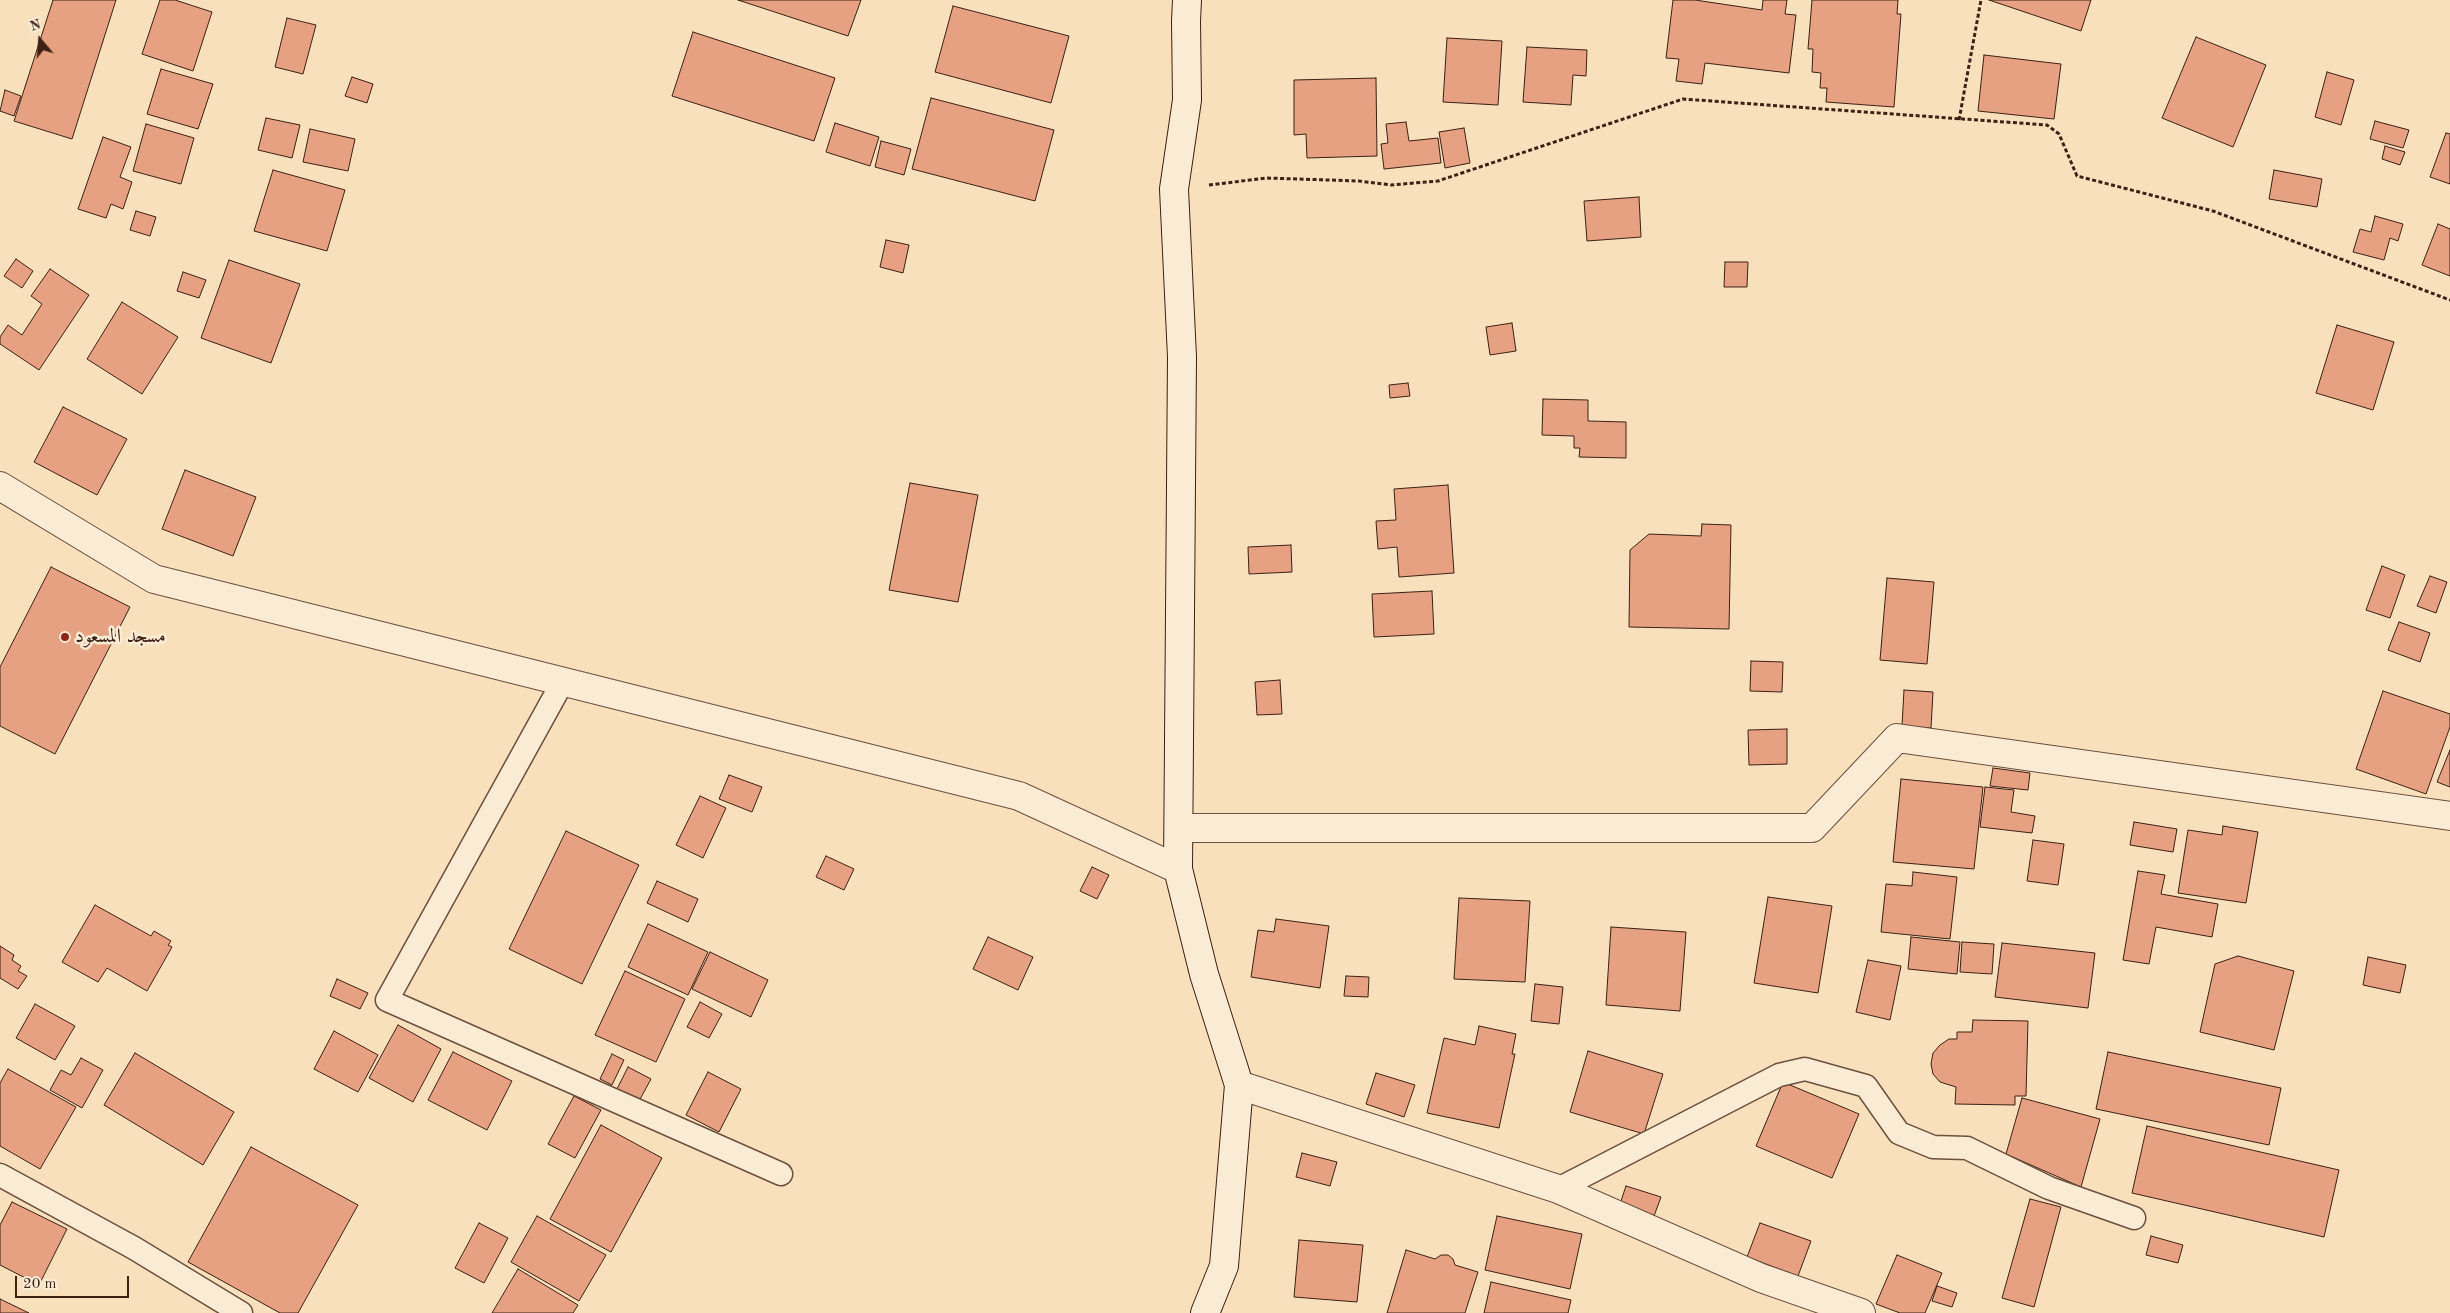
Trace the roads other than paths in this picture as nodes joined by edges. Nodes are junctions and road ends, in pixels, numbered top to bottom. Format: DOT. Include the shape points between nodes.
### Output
graph roads {
  1 [pos="1187,0"];
  2 [pos="0,486"];
  3 [pos="562,683"];
  4 [pos="2450,816"];
  5 [pos="1179,828"];
  6 [pos="1178,869"];
  7 [pos="1238,1085"];
  8 [pos="781,1174"];
  9 [pos="0,1175"];
  10 [pos="1558,1189"];
  11 [pos="2134,1218"];
  12 [pos="241,1313"];
  13 [pos="1205,1313"];
  14 [pos="1860,1313"];
  1 -- 5 [label="street" via="1187,100 1174,189 1182,357"];
  2 -- 3 [label="street" via="154,579"];
  3 -- 6 [label="street" via="1019,796"];
  3 -- 8 [label="lane" via="387,1000"];
  4 -- 5 [label="street" via="1897,738 1812,828"];
  5 -- 6 [label="street"];
  6 -- 7 [label="street" via="1204,974"];
  7 -- 10 [label="street"];
  7 -- 13 [label="street" via="1224,1266"];
  9 -- 12 [label="lane" via="134,1248"];
  10 -- 11 [label="lane" via="1779,1075 1806,1068 1866,1086 1899,1133 1934,1147 1967,1148 2050,1188"];
  10 -- 14 [label="street" via="1761,1278"];
}
